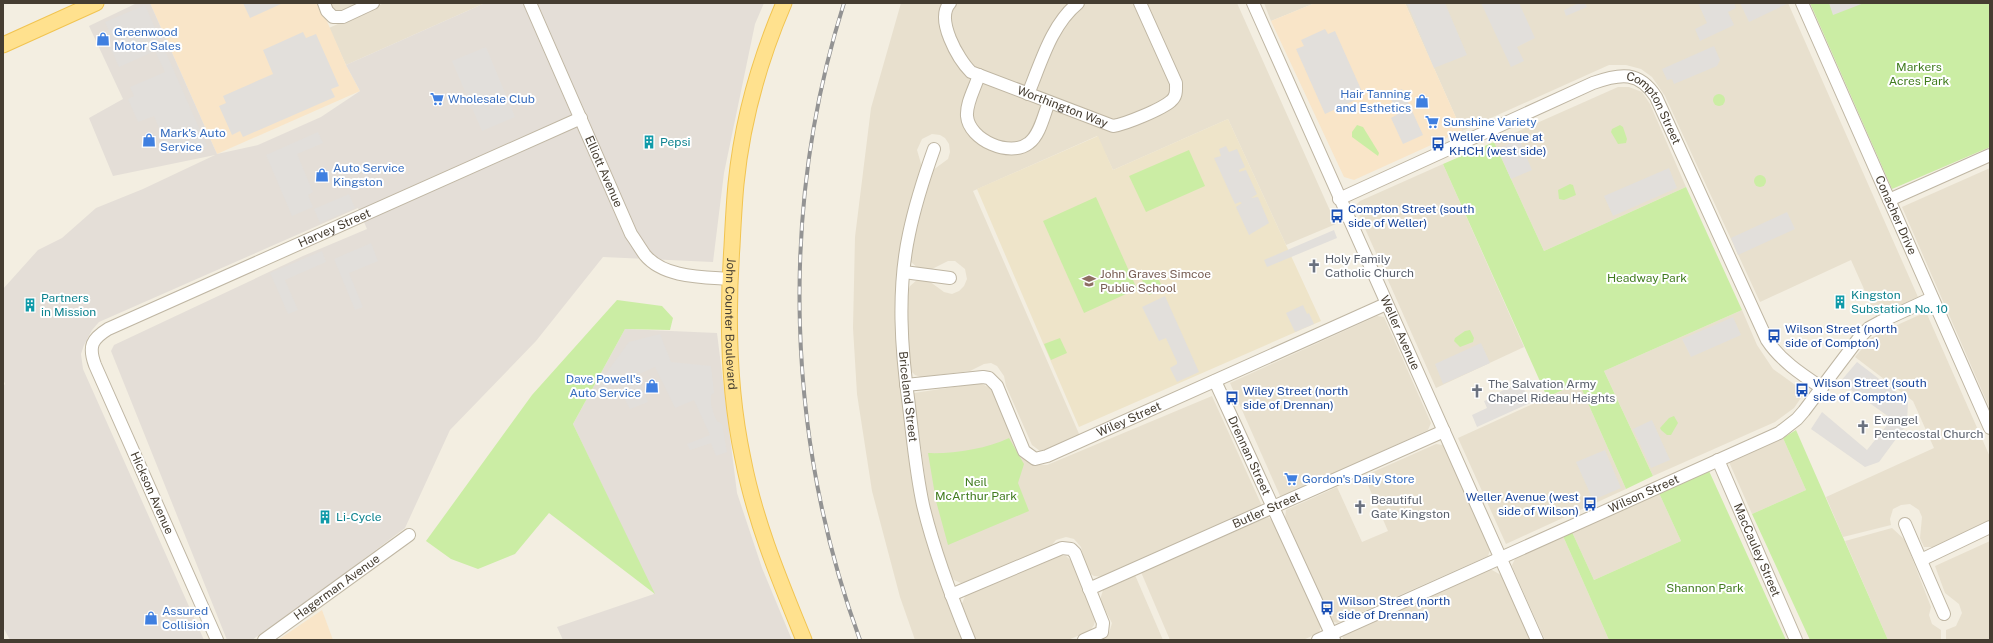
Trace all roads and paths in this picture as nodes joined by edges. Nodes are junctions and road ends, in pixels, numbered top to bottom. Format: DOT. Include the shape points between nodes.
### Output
graph roads {
  1 [pos="96,3"];
  2 [pos="324,3"];
  3 [pos="373,3"];
  4 [pos="530,3"];
  5 [pos="784,3"];
  6 [pos="950,3"];
  7 [pos="1078,3"];
  8 [pos="1253,3"];
  9 [pos="1802,3"];
  10 [pos="1144,4"];
  11 [pos="3,45"];
  12 [pos="979,75"];
  13 [pos="1028,94"];
  14 [pos="1049,102"];
  15 [pos="581,118"];
  16 [pos="934,150"];
  17 [pos="1990,155"];
  18 [pos="1339,199"];
  19 [pos="1889,200"];
  20 [pos="904,272"];
  21 [pos="950,278"];
  22 [pos="730,279"];
  23 [pos="1932,298"];
  24 [pos="1386,304"];
  25 [pos="92,344"];
  26 [pos="1215,381"];
  27 [pos="906,386"];
  28 [pos="1822,388"];
  29 [pos="1990,428"];
  30 [pos="1444,431"];
  31 [pos="1718,460"];
  32 [pos="1274,508"];
  33 [pos="1905,524"];
  34 [pos="1990,527"];
  35 [pos="409,535"];
  36 [pos="1501,558"];
  37 [pos="1921,560"];
  38 [pos="1089,589"];
  39 [pos="951,595"];
  40 [pos="1944,614"];
  41 [pos="1332,637"];
  42 [pos="217,640"];
  43 [pos="264,640"];
  44 [pos="804,640"];
  45 [pos="969,640"];
  46 [pos="1084,640"];
  47 [pos="1318,640"];
  48 [pos="1537,640"];
  49 [pos="1796,640"];
  1 -- 11 [label="main road"];
  2 -- 3 [label="street" via="333,17 343,17"];
  4 -- 15 [label="street, Elliott Avenue"];
  5 -- 22 [label="main road, John Counter Boulevard" via="753,92 736,183"];
  6 -- 12 [label="street, Worthington Way" via="944,12 948,33 964,66 970,72"];
  7 -- 13 [label="street" via="1068,11 1056,29"];
  8 -- 18 [label="street, Weller Avenue"];
  9 -- 19 [label="street, Conacher Drive"];
  10 -- 14 [label="street, Worthington Way" via="1176,83 1176,92 1172,100 1114,126"];
  12 -- 13 [label="street, Worthington Way"];
  12 -- 14 [label="street" via="967,107 967,117 974,134 993,144 1012,149 1029,143 1037,133"];
  13 -- 14 [label="street, Worthington Way"];
  15 -- 22 [label="street, Elliott Avenue" via="631,234 646,256 660,266 686,276"];
  15 -- 25 [label="street, Harvey Street" via="108,328 98,335"];
  16 -- 20 [label="street, Briceland Street" via="916,202 908,235"];
  17 -- 19 [label="street"];
  18 -- 24 [label="street, Weller Avenue"];
  18 -- 28 [label="street, Compton Street" via="1593,84 1621,75 1633,77 1649,86 1656,97 1767,340 1786,363"];
  19 -- 23 [label="street, Conacher Drive"];
  20 -- 21 [label="street"];
  20 -- 27 [label="street, Briceland Street" via="902,334"];
  22 -- 44 [label="main road, John Counter Boulevard" via="729,344 732,396 742,458 760,529"];
  23 -- 28 [label="street, Wilson Street" via="1869,328 1858,338"];
  23 -- 29 [label="street, Conacher Drive"];
  24 -- 26 [label="street, Wiley Street"];
  24 -- 30 [label="street, Weller Avenue"];
  25 -- 42 [label="street, Hickson Avenue" via="91,354 95,364"];
  26 -- 27 [label="street, Wiley Street" via="1047,456 1035,459 1024,452 997,386 989,378 983,376"];
  26 -- 32 [label="street, Drennan Street"];
  27 -- 39 [label="street, Briceland Street" via="923,504"];
  28 -- 31 [label="street, Wilson Street" via="1789,427"];
  30 -- 32 [label="street, Butler Street"];
  30 -- 36 [label="street, Weller Avenue"];
  31 -- 36 [label="street, Wilson Street"];
  31 -- 49 [label="street, MacCauley Street"];
  32 -- 38 [label="street, Butler Street"];
  32 -- 41 [label="street, Drennan Street"];
  33 -- 37 [label="street"];
  34 -- 37 [label="street"];
  35 -- 43 [label="street, Hagerman Avenue"];
  36 -- 41 [label="street, Wilson Street"];
  36 -- 48 [label="street, Weller Avenue"];
  37 -- 40 [label="street"];
  38 -- 39 [label="street" via="1075,553 1066,548"];
  38 -- 46 [label="street" via="1104,628 1102,632"];
  39 -- 45 [label="street, Briceland Street"];
  41 -- 47 [label="street, Wilson Street"];
}
